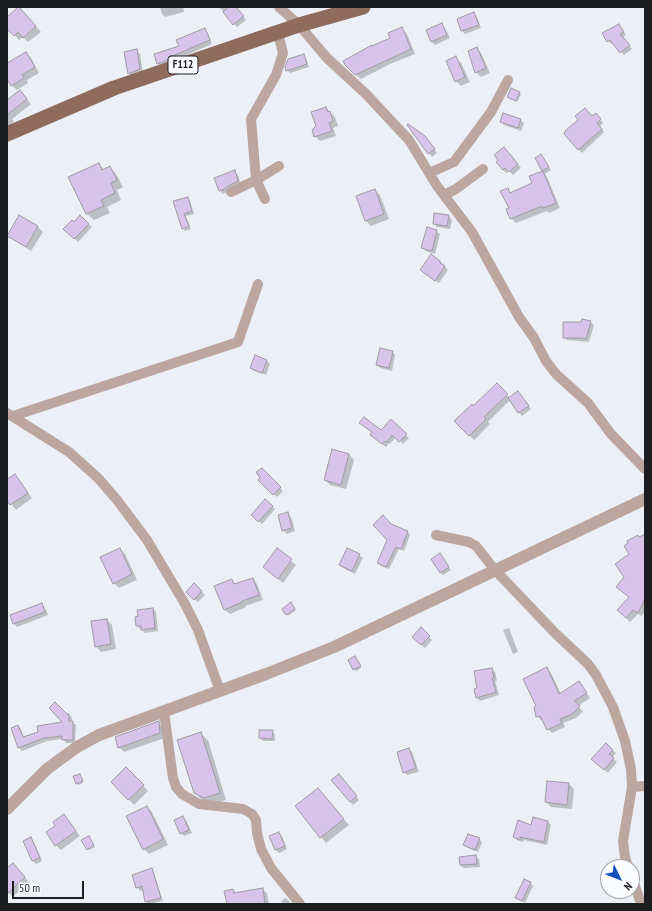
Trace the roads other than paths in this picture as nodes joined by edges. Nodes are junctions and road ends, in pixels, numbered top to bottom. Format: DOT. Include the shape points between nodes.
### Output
graph roads {
  1 [pos="279,7"];
  2 [pos="363,7"];
  3 [pos="299,25"];
  4 [pos="278,33"];
  5 [pos="508,80"];
  6 [pos="7,134"];
  7 [pos="279,166"];
  8 [pos="482,169"];
  9 [pos="429,173"];
  10 [pos="256,180"];
  11 [pos="231,192"];
  12 [pos="444,195"];
  13 [pos="265,199"];
  14 [pos="258,284"];
  15 [pos="10,414"];
  16 [pos="645,469"];
  17 [pos="644,501"];
  18 [pos="436,535"];
  19 [pos="495,570"];
  20 [pos="220,691"];
  21 [pos="164,712"];
  22 [pos="645,786"];
  23 [pos="632,787"];
  24 [pos="7,809"];
  25 [pos="626,859"];
  26 [pos="300,904"];
  1 -- 3 [label="street"];
  2 -- 3 [label="main road, F112"];
  3 -- 4 [label="main road, F112"];
  3 -- 9 [label="street" via="327,58 409,140"];
  4 -- 6 [label="main road, F112" via="114,88"];
  4 -- 10 [label="street" via="283,53 276,75 251,119"];
  5 -- 9 [label="street" via="491,112 454,162"];
  7 -- 10 [label="street"];
  8 -- 12 [label="street"];
  9 -- 12 [label="street"];
  10 -- 11 [label="street"];
  10 -- 13 [label="street"];
  12 -- 16 [label="street" via="472,232 546,361 556,374 588,403 611,434"];
  14 -- 15 [label="street" via="238,342"];
  15 -- 20 [label="street" via="69,452 98,478 117,500 147,540 185,604 198,630"];
  17 -- 19 [label="street"];
  18 -- 19 [label="street" via="469,542 476,546"];
  19 -- 20 [label="street" via="334,647"];
  19 -- 23 [label="street" via="596,675 613,707 625,741"];
  20 -- 21 [label="street"];
  21 -- 24 [label="street" via="98,735 77,747 47,770"];
  21 -- 26 [label="street" via="176,787 182,794 199,804 243,809 252,814 256,820 256,833 261,849 271,868"];
  22 -- 23 [label="street"];
  23 -- 25 [label="street" via="623,841"];
}
